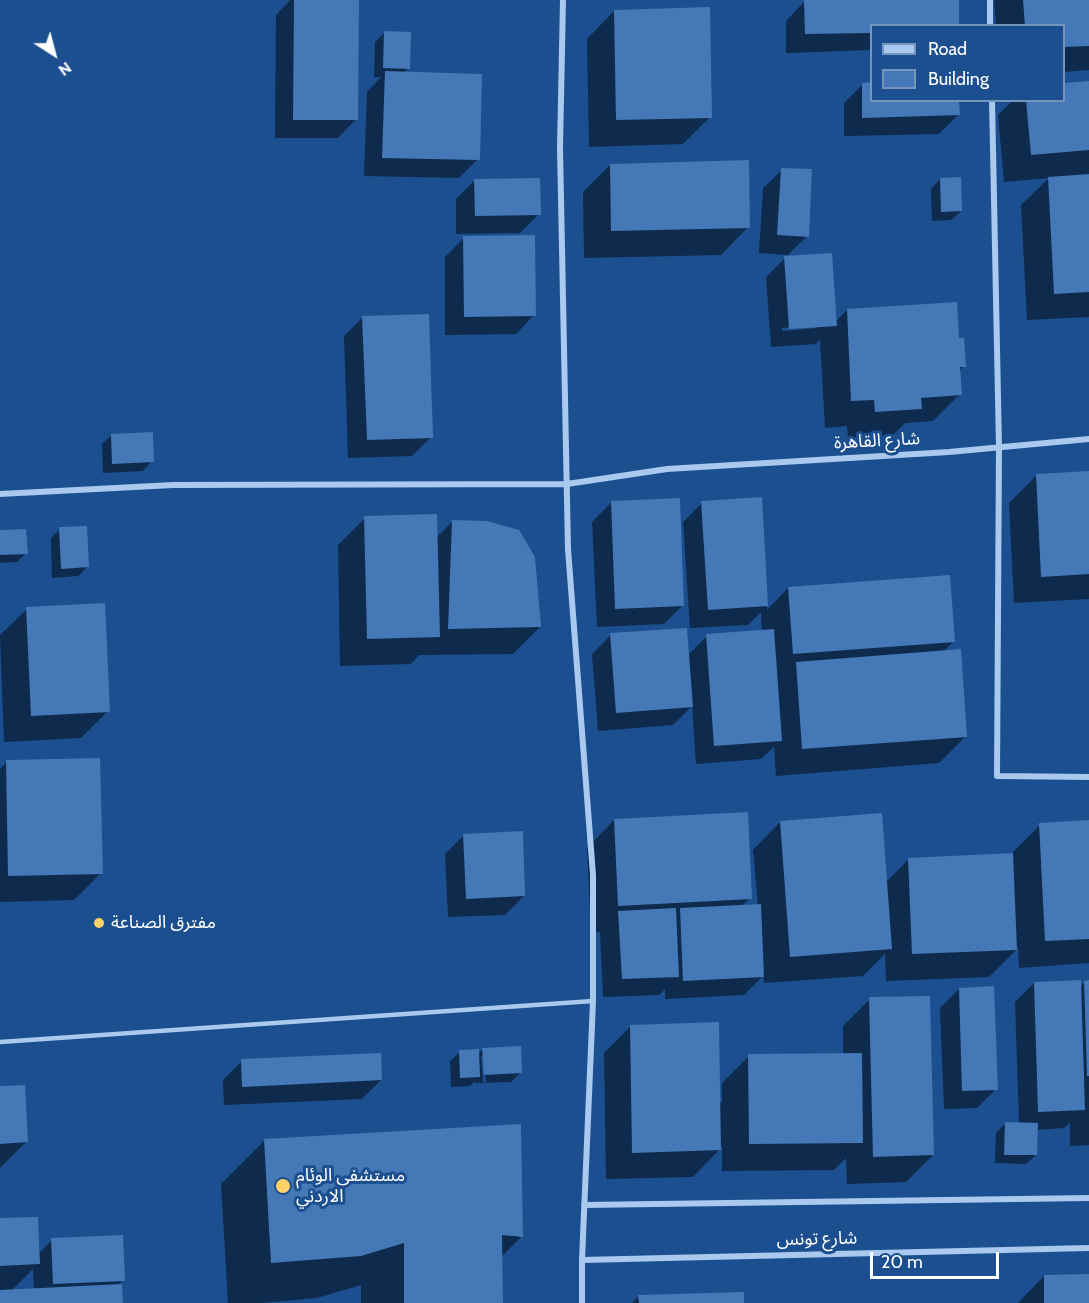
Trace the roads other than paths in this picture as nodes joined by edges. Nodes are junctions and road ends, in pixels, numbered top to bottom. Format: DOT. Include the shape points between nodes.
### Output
graph roads {
  1 [pos="563,0"];
  2 [pos="990,0"];
  3 [pos="990,24"];
  4 [pos="992,102"];
  5 [pos="1089,439"];
  6 [pos="999,447"];
  7 [pos="567,484"];
  8 [pos="0,494"];
  9 [pos="1089,777"];
  10 [pos="594,1001"];
  11 [pos="0,1042"];
  12 [pos="1089,1198"];
  13 [pos="584,1205"];
  14 [pos="1089,1248"];
  15 [pos="582,1260"];
  16 [pos="582,1303"];
  1 -- 7 [label="street" via="560,148"];
  2 -- 3 [label="street"];
  4 -- 6 [label="street"];
  5 -- 6 [label="street, شارع القاهرة"];
  6 -- 7 [label="street, شارع القاهرة" via="667,469"];
  6 -- 9 [label="street" via="997,776"];
  7 -- 8 [label="street, شارع القاهرة" via="172,485"];
  7 -- 10 [label="street" via="568,549 593,874"];
  10 -- 11 [label="lane"];
  10 -- 13 [label="street"];
  12 -- 13 [label="street, شارع تونس"];
  13 -- 15 [label="street"];
  14 -- 15 [label="street, شارع تونس"];
  15 -- 16 [label="street"];
}
